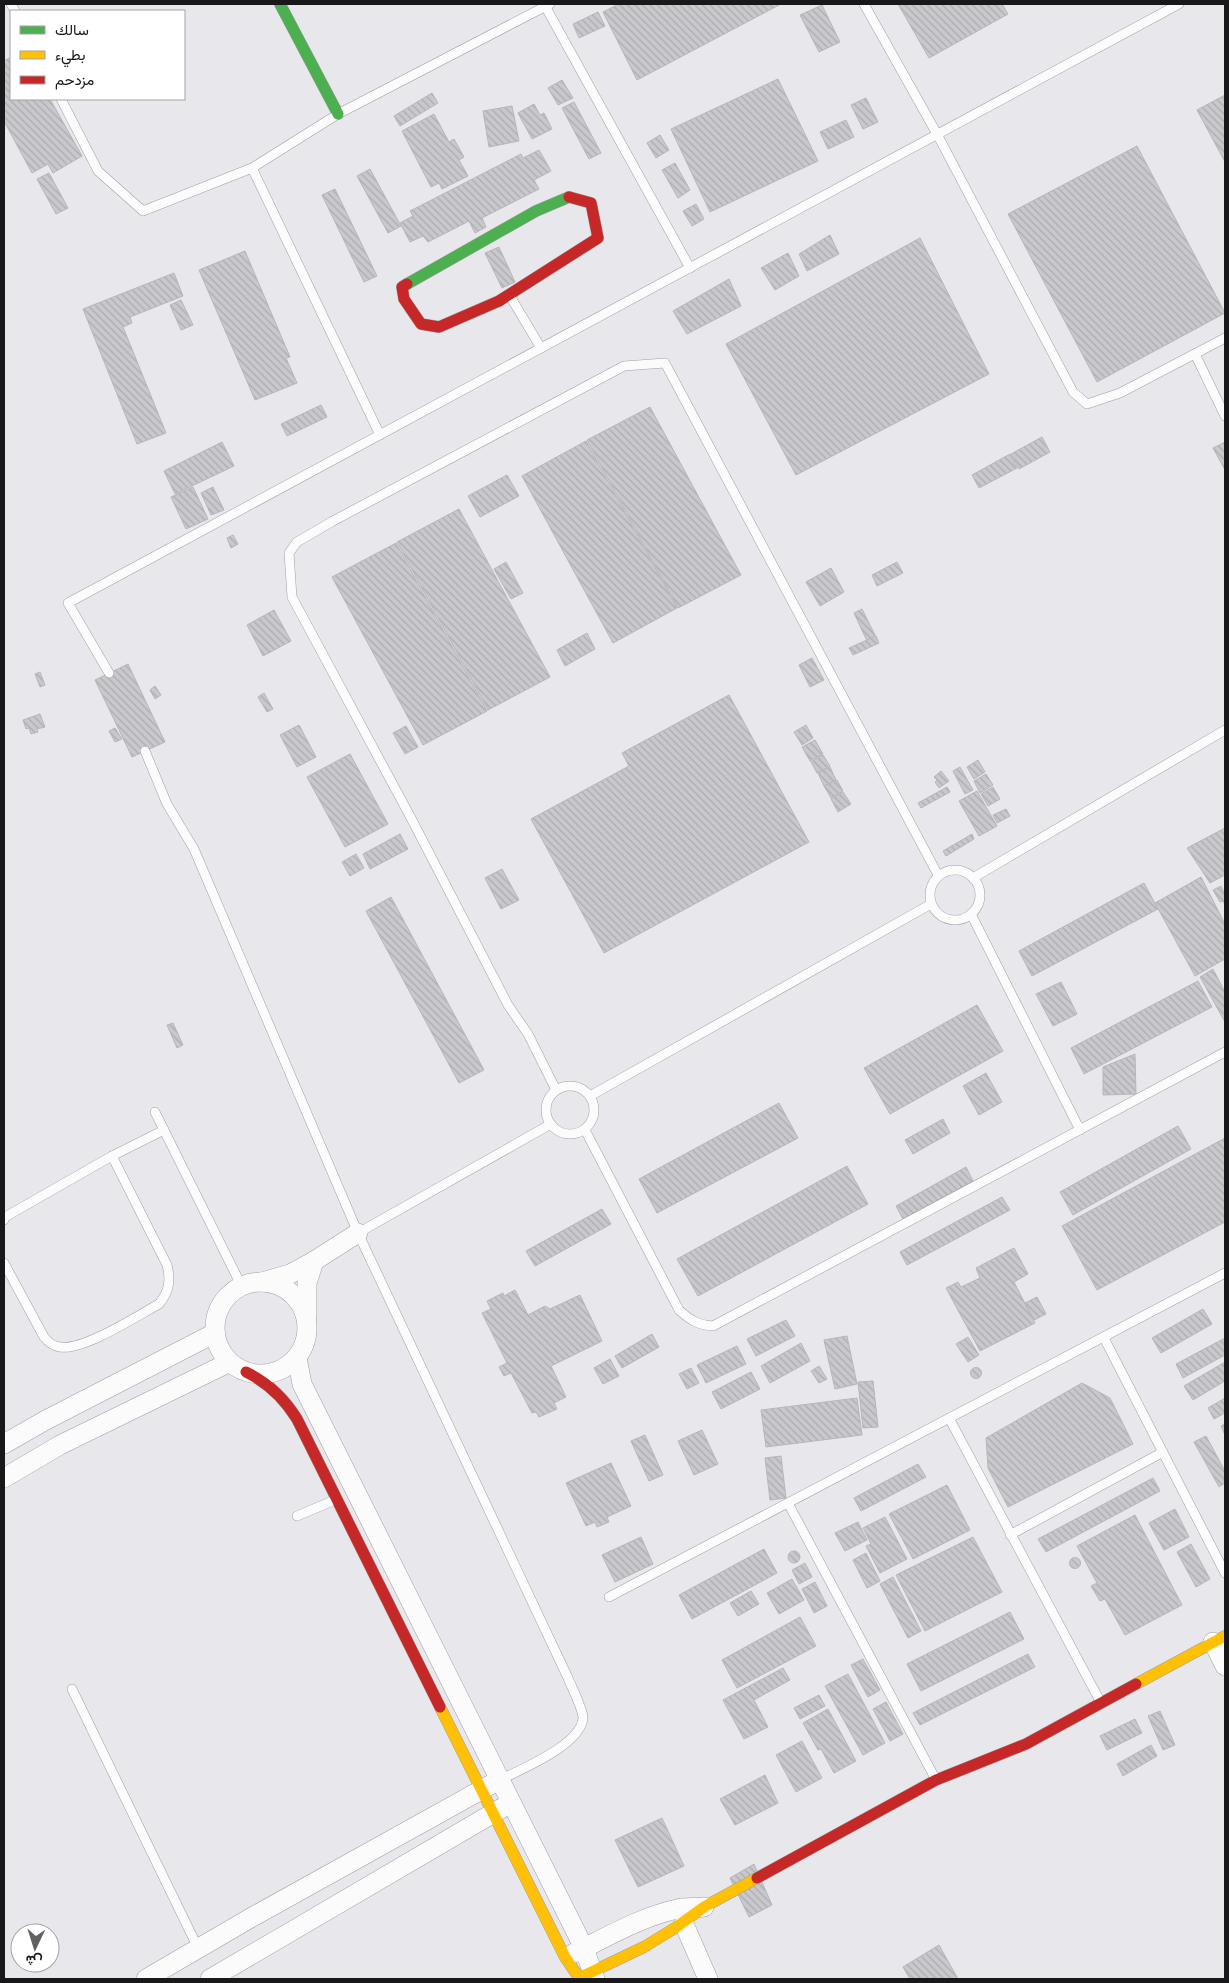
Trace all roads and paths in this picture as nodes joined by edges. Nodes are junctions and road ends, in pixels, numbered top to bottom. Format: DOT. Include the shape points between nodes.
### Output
graph roads {
  1 [pos="280,4"];
  2 [pos="864,4"];
  3 [pos="1179,4"];
  4 [pos="546,5"];
  5 [pos="62,100"];
  6 [pos="338,114"];
  7 [pos="937,134"];
  8 [pos="252,168"];
  9 [pos="690,268"];
  10 [pos="510,296"];
  11 [pos="1225,338"];
  12 [pos="541,348"];
  13 [pos="1194,354"];
  14 [pos="1225,416"];
  15 [pos="380,435"];
  16 [pos="109,673"];
  17 [pos="1225,730"];
  18 [pos="145,751"];
  19 [pos="938,875"];
  20 [pos="974,878"];
  21 [pos="931,904"];
  22 [pos="972,914"];
  23 [pos="1225,1052"];
  24 [pos="556,1090"];
  25 [pos="590,1096"];
  26 [pos="155,1112"];
  27 [pos="550,1124"];
  28 [pos="164,1130"];
  29 [pos="585,1130"];
  30 [pos="1080,1130"];
  31 [pos="112,1156"];
  32 [pos="4,1220"];
  33 [pos="358,1233"];
  34 [pos="314,1261"];
  35 [pos="4,1263"];
  36 [pos="1225,1273"];
  37 [pos="250,1285"];
  38 [pos="306,1319"];
  39 [pos="215,1334"];
  40 [pos="1104,1338"];
  41 [pos="296,1358"];
  42 [pos="238,1367"];
  43 [pos="949,1418"];
  44 [pos="46,1420"];
  45 [pos="4,1444"];
  46 [pos="60,1445"];
  47 [pos="1163,1452"];
  48 [pos="4,1478"];
  49 [pos="337,1498"];
  50 [pos="788,1503"];
  51 [pos="297,1516"];
  52 [pos="1010,1535"];
  53 [pos="1225,1573"];
  54 [pos="609,1597"];
  55 [pos="1219,1639"];
  56 [pos="1225,1666"];
  57 [pos="72,1689"];
  58 [pos="1101,1703"];
  59 [pos="500,1780"];
  60 [pos="936,1780"];
  61 [pos="481,1790"];
  62 [pos="512,1803"];
  63 [pos="492,1814"];
  64 [pos="704,1907"];
  65 [pos="684,1924"];
  66 [pos="198,1948"];
  67 [pos="584,1948"];
  68 [pos="565,1957"];
  69 [pos="587,1977"];
  70 [pos="214,1978"];
  71 [pos="146,1979"];
  72 [pos="708,1979"];
  1 -- 6 [label="street"];
  2 -- 7 [label="lane"];
  3 -- 7 [label="lane"];
  4 -- 6 [label="lane"];
  4 -- 9 [label="lane"];
  5 -- 8 [label="lane" via="98,172 143,211"];
  6 -- 8 [label="lane"];
  7 -- 9 [label="lane"];
  7 -- 13 [label="lane" via="1073,392 1087,404 1120,393"];
  8 -- 15 [label="lane"];
  9 -- 12 [label="lane"];
  10 -- 10 [label="street" via="598,238 591,203 569,197 536,211 402,287 404,299 421,324 439,327"];
  10 -- 12 [label="lane"];
  11 -- 13 [label="lane"];
  12 -- 15 [label="lane"];
  13 -- 14 [label="lane"];
  15 -- 16 [label="lane" via="68,603"];
  17 -- 20 [label="lane"];
  18 -- 33 [label="lane" via="167,804 194,849"];
  19 -- 20 [label="lane" via="953,869"];
  19 -- 21 [label="lane" via="930,888"];
  19 -- 24 [label="lane" via="665,363 624,366 333,521 297,542 289,553 292,598"];
  20 -- 22 [label="lane" via="979,885 980,901"];
  21 -- 22 [label="lane" via="941,917 956,920"];
  21 -- 25 [label="lane"];
  22 -- 30 [label="lane"];
  23 -- 30 [label="lane"];
  24 -- 25 [label="lane" via="578,1087"];
  24 -- 27 [label="lane" via="546,1110"];
  25 -- 29 [label="lane" via="595,1110"];
  26 -- 28 [label="lane"];
  27 -- 29 [label="lane" via="563,1133"];
  27 -- 33 [label="lane"];
  28 -- 31 [label="lane"];
  28 -- 37 [label="lane"];
  29 -- 30 [label="lane" via="679,1310 692,1321 714,1326"];
  31 -- 32 [label="lane"];
  31 -- 35 [label="lane" via="167,1265 169,1286 159,1304 80,1345 59,1347 44,1337"];
  33 -- 34 [label="street"];
  33 -- 59 [label="lane" via="568,1678 583,1717 580,1728 568,1741 547,1756"];
  34 -- 37 [label="street" via="290,1274"];
  34 -- 38 [label="street" via="307,1283"];
  36 -- 40 [label="lane"];
  37 -- 38 [label="street" via="274,1284 289,1292 300,1304"];
  37 -- 39 [label="street" via="223,1302 216,1317"];
  38 -- 41 [label="street" via="305,1344"];
  39 -- 42 [label="street" via="220,1349"];
  39 -- 44 [label="street"];
  40 -- 43 [label="lane"];
  40 -- 47 [label="lane"];
  41 -- 42 [label="street" via="276,1372 260,1374"];
  41 -- 59 [label="street" via="302,1384"];
  42 -- 46 [label="street"];
  42 -- 49 [label="street" via="271,1385 295,1416"];
  43 -- 50 [label="lane"];
  43 -- 52 [label="lane"];
  44 -- 45 [label="street"];
  44 -- 46 [label="street" via="58,1430"];
  46 -- 48 [label="street"];
  47 -- 52 [label="lane"];
  47 -- 53 [label="lane"];
  49 -- 51 [label="lane"];
  49 -- 61 [label="street"];
  50 -- 54 [label="lane"];
  50 -- 60 [label="lane"];
  52 -- 58 [label="lane"];
  55 -- 56 [label="street"];
  55 -- 58 [label="street"];
  57 -- 66 [label="lane"];
  58 -- 60 [label="street" via="1026,1744"];
  59 -- 61 [label="street"];
  59 -- 62 [label="street"];
  60 -- 64 [label="street"];
  61 -- 63 [label="street"];
  61 -- 66 [label="street"];
  62 -- 63 [label="street"];
  62 -- 67 [label="street"];
  63 -- 68 [label="street"];
  63 -- 70 [label="street"];
  64 -- 65 [label="street"];
  64 -- 67 [label="street" via="679,1908 662,1913"];
  65 -- 69 [label="street"];
  65 -- 72 [label="street"];
  66 -- 71 [label="street"];
  67 -- 68 [label="street"];
  67 -- 69 [label="street"];
  68 -- 69 [label="street"];
}
